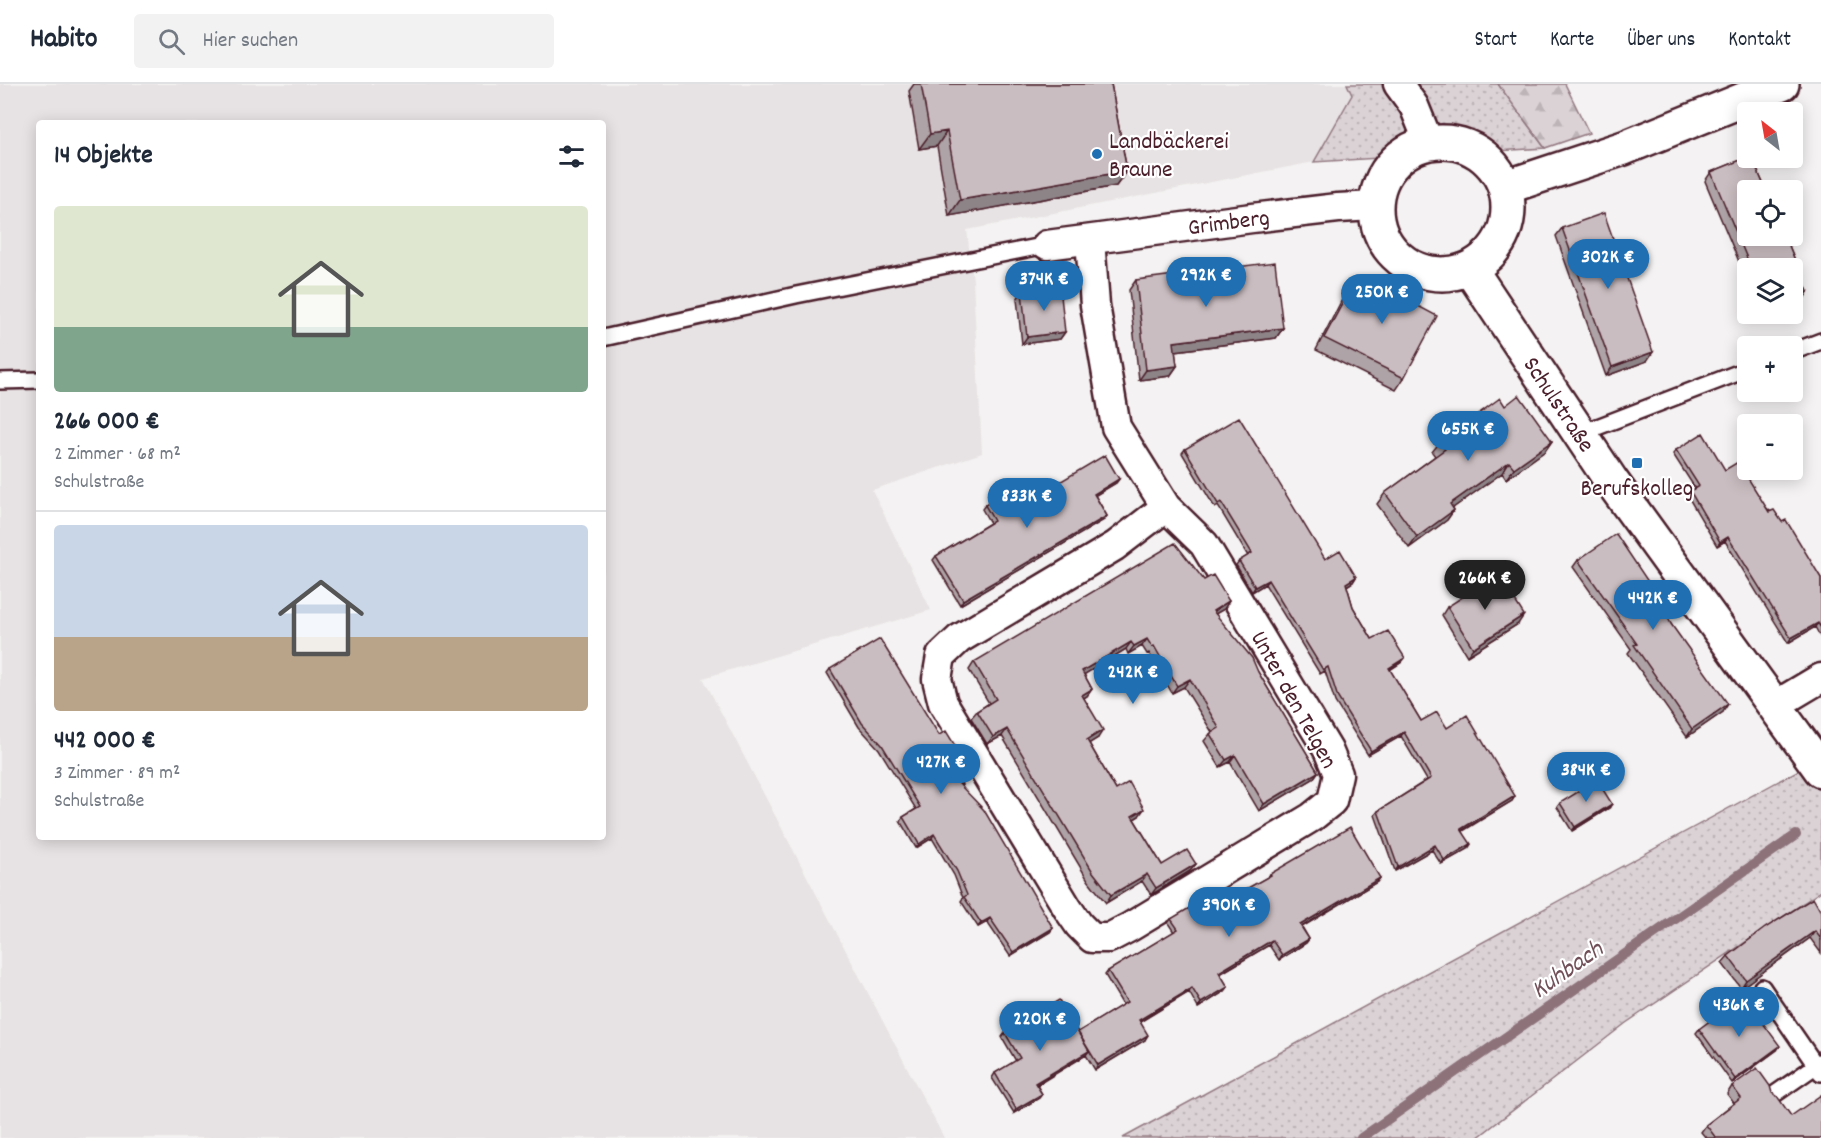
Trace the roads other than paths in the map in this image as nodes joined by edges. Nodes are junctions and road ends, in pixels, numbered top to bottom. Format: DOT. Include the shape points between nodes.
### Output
graph roads {
  1 [pos="1398,84"];
  2 [pos="1782,84"];
  3 [pos="1429,143"];
  4 [pos="1506,187"];
  5 [pos="1375,206"];
  6 [pos="1090,240"];
  7 [pos="1047,245"];
  8 [pos="1470,269"];
  9 [pos="606,337"];
  10 [pos="1821,341"];
  11 [pos="1803,348"];
  12 [pos="1737,373"];
  13 [pos="36,380"];
  14 [pos="0,381"];
  15 [pos="1580,434"];
  16 [pos="1166,507"];
  17 [pos="1821,678"];
  18 [pos="1774,706"];
  19 [pos="1821,770"];
  20 [pos="1762,987"];
  21 [pos="1819,1067"];
  22 [pos="1775,1094"];
  1 -- 3 [label="street" via="1414,106"];
  2 -- 4 [label="main road" via="1624,148"];
  3 -- 4 [label="main road" via="1448,141 1484,155"];
  3 -- 5 [label="main road" via="1410,149 1394,161 1377,191"];
  4 -- 8 [label="main road" via="1509,207 1499,244"];
  5 -- 6 [label="street, Grimberg"];
  5 -- 8 [label="main road" via="1383,240 1411,268 1430,274"];
  6 -- 7 [label="street, Grimberg"];
  6 -- 16 [label="street, Unter den Telgen" via="1095,305 1116,427"];
  7 -- 9 [label="lane"];
  8 -- 15 [label="main road, Schulstraße"];
  10 -- 11 [label="lane"];
  12 -- 15 [label="lane"];
  13 -- 14 [label="lane"];
  15 -- 18 [label="main road, Schulstraße"];
  16 -- 16 [label="street, Unter den Telgen" via="1204,544 1328,750 1338,774 1332,801 1312,817 1130,927 1109,938 1092,938 1068,909 943,703 936,679 941,656 959,639 1114,546"];
  17 -- 18 [label="street"];
  18 -- 19 [label="main road, Schulstraße"];
  20 -- 21 [label="lane"];
  21 -- 22 [label="lane"];
}
